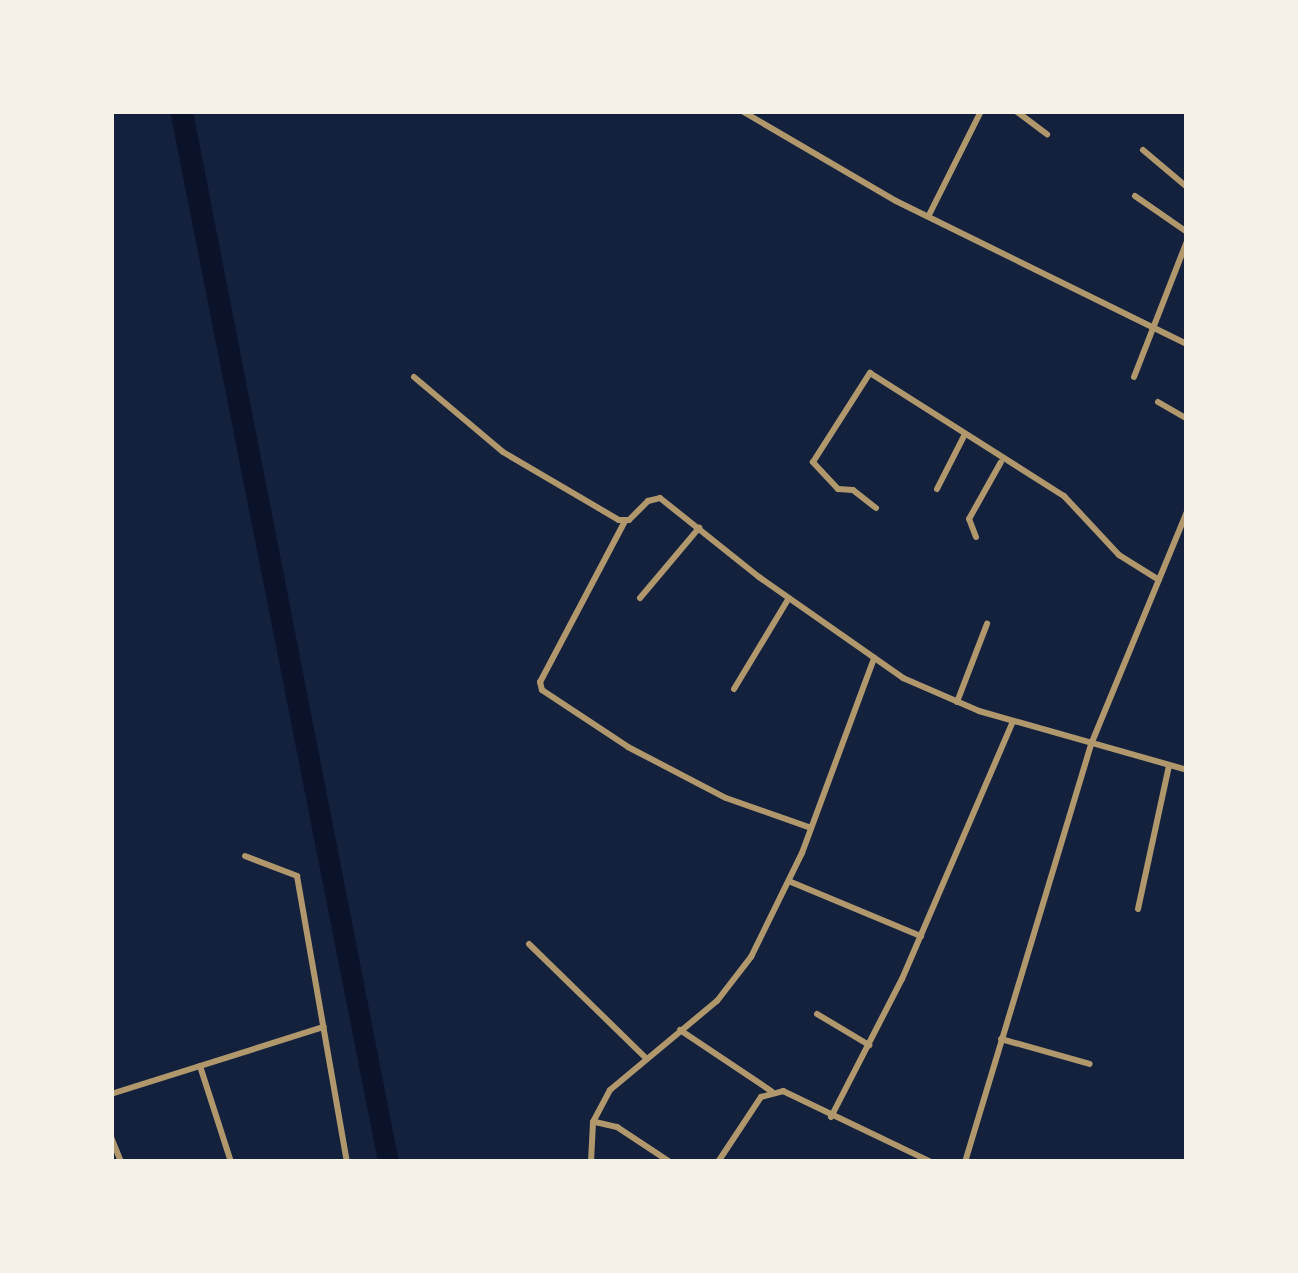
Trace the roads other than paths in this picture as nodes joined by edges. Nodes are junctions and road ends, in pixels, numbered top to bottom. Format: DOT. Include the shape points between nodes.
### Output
graph roads {
  1 [pos="742,111"];
  2 [pos="981,111"];
  3 [pos="1016,111"];
  4 [pos="1047,134"];
  5 [pos="1143,150"];
  6 [pos="1187,187"];
  7 [pos="1135,196"];
  8 [pos="928,217"];
  9 [pos="1187,237"];
  10 [pos="1155,328"];
  11 [pos="1187,344"];
  12 [pos="414,377"];
  13 [pos="1134,377"];
  14 [pos="1158,402"];
  15 [pos="1187,419"];
  16 [pos="964,436"];
  17 [pos="1002,460"];
  18 [pos="937,489"];
  19 [pos="876,508"];
  20 [pos="1187,512"];
  21 [pos="625,521"];
  22 [pos="699,529"];
  23 [pos="976,537"];
  24 [pos="1159,580"];
  25 [pos="640,598"];
  26 [pos="789,598"];
  27 [pos="987,624"];
  28 [pos="874,658"];
  29 [pos="734,688"];
  30 [pos="958,702"];
  31 [pos="1013,721"];
  32 [pos="1092,742"];
  33 [pos="1169,765"];
  34 [pos="1187,770"];
  35 [pos="811,828"];
  36 [pos="245,856"];
  37 [pos="790,882"];
  38 [pos="1138,909"];
  39 [pos="921,936"];
  40 [pos="529,944"];
  41 [pos="817,1014"];
  42 [pos="324,1027"];
  43 [pos="680,1030"];
  44 [pos="1000,1039"];
  45 [pos="869,1045"];
  46 [pos="646,1058"];
  47 [pos="1090,1064"];
  48 [pos="200,1066"];
  49 [pos="771,1091"];
  50 [pos="111,1094"];
  51 [pos="831,1117"];
  52 [pos="593,1122"];
  53 [pos="111,1137"];
  54 [pos="121,1162"];
  55 [pos="231,1162"];
  56 [pos="347,1162"];
  57 [pos="591,1162"];
  58 [pos="670,1162"];
  59 [pos="718,1162"];
  60 [pos="931,1162"];
  61 [pos="965,1162"];
  1 -- 8 [label="street"];
  2 -- 8 [label="street"];
  3 -- 4 [label="street"];
  5 -- 6 [label="street"];
  7 -- 9 [label="street"];
  8 -- 10 [label="street"];
  9 -- 10 [label="street"];
  10 -- 11 [label="street"];
  10 -- 13 [label="street"];
  12 -- 21 [label="street" via="502,452"];
  14 -- 15 [label="street"];
  16 -- 17 [label="street"];
  16 -- 18 [label="street"];
  16 -- 19 [label="street" via="884,379 866,376 813,466"];
  17 -- 23 [label="street" via="969,519"];
  17 -- 24 [label="street" via="1064,496 1118,555"];
  20 -- 24 [label="street"];
  21 -- 22 [label="street" via="656,497"];
  21 -- 35 [label="street" via="542,690 726,798"];
  22 -- 25 [label="street"];
  22 -- 26 [label="street"];
  24 -- 32 [label="street"];
  26 -- 28 [label="street"];
  26 -- 29 [label="street"];
  27 -- 30 [label="street"];
  28 -- 30 [label="street"];
  28 -- 35 [label="street"];
  30 -- 31 [label="street"];
  31 -- 32 [label="street"];
  31 -- 39 [label="street"];
  32 -- 33 [label="street"];
  32 -- 44 [label="street"];
  33 -- 34 [label="street"];
  33 -- 38 [label="street"];
  35 -- 37 [label="street"];
  36 -- 42 [label="street" via="297,876"];
  37 -- 39 [label="street"];
  37 -- 43 [label="street" via="732,986"];
  39 -- 45 [label="street"];
  40 -- 46 [label="street"];
  41 -- 45 [label="street"];
  42 -- 48 [label="street"];
  42 -- 56 [label="street"];
  43 -- 46 [label="street"];
  43 -- 49 [label="street"];
  44 -- 47 [label="street"];
  44 -- 61 [label="street"];
  45 -- 51 [label="street"];
  46 -- 52 [label="street" via="610,1090"];
  48 -- 50 [label="street"];
  48 -- 55 [label="street"];
  49 -- 51 [label="street"];
  49 -- 59 [label="street"];
  51 -- 60 [label="street"];
  52 -- 57 [label="street"];
  52 -- 58 [label="street" via="617,1127"];
  53 -- 54 [label="street"];
}
